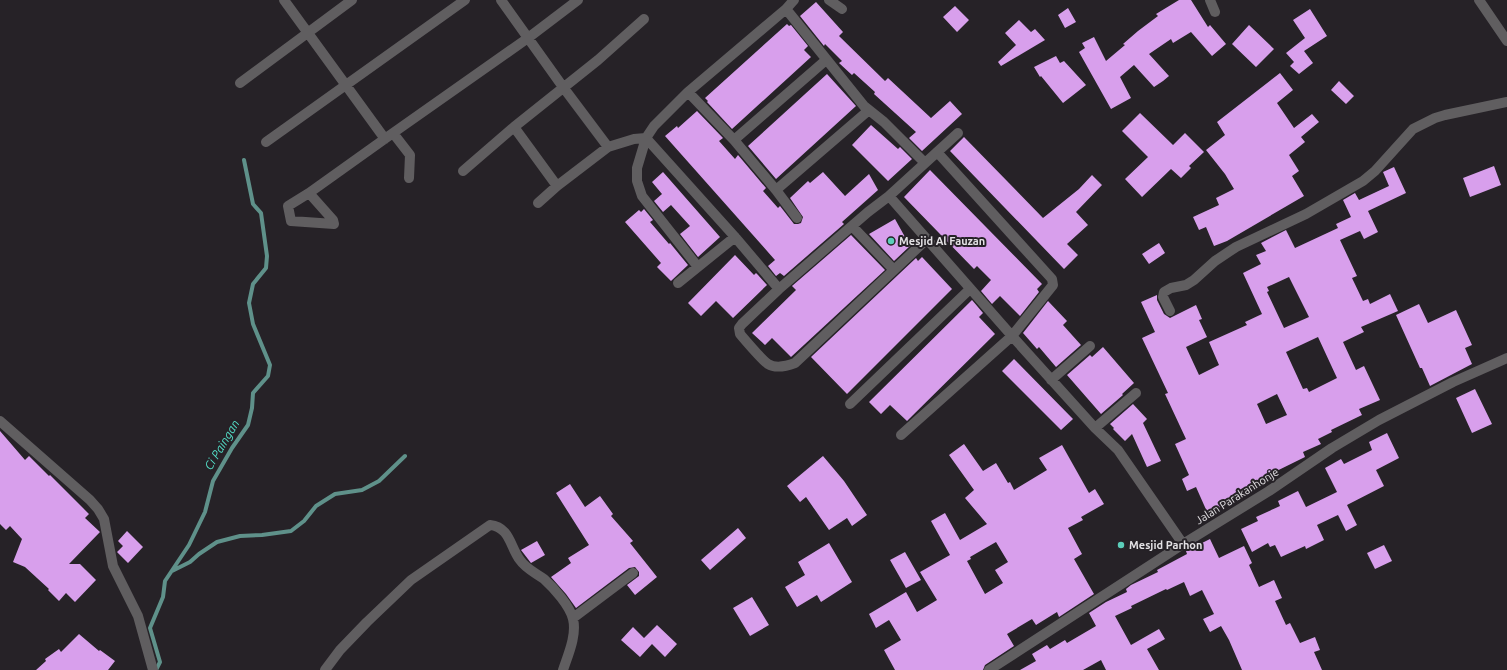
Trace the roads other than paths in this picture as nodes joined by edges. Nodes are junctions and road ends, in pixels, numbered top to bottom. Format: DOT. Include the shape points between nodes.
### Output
graph roads {
  1 [pos="284,0"];
  2 [pos="352,0"];
  3 [pos="465,0"];
  4 [pos="501,0"];
  5 [pos="578,0"];
  6 [pos="794,0"];
  7 [pos="829,0"];
  8 [pos="1210,0"];
  9 [pos="1478,0"];
  10 [pos="786,9"];
  11 [pos="842,9"];
  12 [pos="1215,12"];
  13 [pos="644,19"];
  14 [pos="308,33"];
  15 [pos="528,38"];
  16 [pos="1507,41"];
  17 [pos="826,60"];
  18 [pos="240,83"];
  19 [pos="346,86"];
  20 [pos="563,87"];
  21 [pos="688,92"];
  22 [pos="1507,102"];
  23 [pos="869,110"];
  24 [pos="514,127"];
  25 [pos="958,133"];
  26 [pos="389,136"];
  27 [pos="646,138"];
  28 [pos="734,140"];
  29 [pos="266,142"];
  30 [pos="608,147"];
  31 [pos="938,152"];
  32 [pos="925,163"];
  33 [pos="463,171"];
  34 [pos="409,178"];
  35 [pos="557,186"];
  36 [pos="776,190"];
  37 [pos="309,193"];
  38 [pos="889,196"];
  39 [pos="538,203"];
  40 [pos="797,218"];
  41 [pos="852,226"];
  42 [pos="735,237"];
  43 [pos="927,239"];
  44 [pos="698,267"];
  45 [pos="894,270"];
  46 [pos="678,283"];
  47 [pos="779,289"];
  48 [pos="970,289"];
  49 [pos="1166,303"];
  50 [pos="1012,336"];
  51 [pos="1090,346"];
  52 [pos="1507,358"];
  53 [pos="1051,380"];
  54 [pos="1136,393"];
  55 [pos="850,404"];
  56 [pos="0,421"];
  57 [pos="1094,428"];
  58 [pos="901,435"];
  59 [pos="1183,544"];
  60 [pos="633,573"];
  61 [pos="573,618"];
  62 [pos="152,669"];
  63 [pos="325,670"];
  64 [pos="563,670"];
  65 [pos="989,670"];
  1 -- 14 [label="street"];
  2 -- 14 [label="street"];
  3 -- 19 [label="street"];
  4 -- 15 [label="street"];
  5 -- 15 [label="street"];
  6 -- 10 [label="street"];
  7 -- 11 [label="street"];
  8 -- 12 [label="street"];
  9 -- 16 [label="street"];
  10 -- 17 [label="street"];
  10 -- 21 [label="street"];
  13 -- 20 [label="street"];
  14 -- 18 [label="street"];
  14 -- 19 [label="street"];
  15 -- 20 [label="street"];
  15 -- 26 [label="street"];
  17 -- 23 [label="street"];
  17 -- 28 [label="street"];
  19 -- 26 [label="street"];
  19 -- 29 [label="street"];
  20 -- 24 [label="street"];
  20 -- 30 [label="street"];
  21 -- 27 [label="street" via="654,126"];
  21 -- 28 [label="street"];
  22 -- 49 [label="street" via="1435,118 1413,129 1363,181 1306,214 1236,247 1194,280 1164,292"];
  23 -- 32 [label="street"];
  23 -- 36 [label="street"];
  24 -- 33 [label="street"];
  24 -- 35 [label="street"];
  25 -- 31 [label="street"];
  26 -- 34 [label="street" via="410,155"];
  26 -- 37 [label="street"];
  27 -- 30 [label="street" via="634,138"];
  27 -- 42 [label="street"];
  27 -- 44 [label="street" via="637,168 637,181 642,196"];
  28 -- 36 [label="street"];
  30 -- 35 [label="street"];
  31 -- 32 [label="street"];
  31 -- 50 [label="street" via="1053,282 1052,288"];
  32 -- 38 [label="street"];
  35 -- 39 [label="street"];
  36 -- 40 [label="street"];
  38 -- 41 [label="street"];
  38 -- 43 [label="street"];
  41 -- 45 [label="street"];
  41 -- 47 [label="street"];
  42 -- 44 [label="street"];
  42 -- 47 [label="street"];
  43 -- 45 [label="street"];
  43 -- 48 [label="street"];
  44 -- 46 [label="street"];
  45 -- 47 [label="street" via="805,355 787,366 768,364 739,331 742,324"];
  48 -- 50 [label="street"];
  48 -- 55 [label="street"];
  50 -- 53 [label="street"];
  50 -- 58 [label="street"];
  51 -- 53 [label="street"];
  52 -- 59 [label="street, Jalan Parakanhonje" via="1379,420"];
  53 -- 57 [label="street"];
  54 -- 57 [label="street"];
  56 -- 62 [label="street" via="90,500 101,514 113,566 138,616"];
  57 -- 59 [label="street" via="1118,450"];
  59 -- 65 [label="street, Jalan Parakanhonje"];
  60 -- 61 [label="street"];
  61 -- 63 [label="street" via="563,600 544,579 531,572 520,560 503,529 490,525 411,580 340,650"];
  61 -- 64 [label="street" via="574,629"];
}
